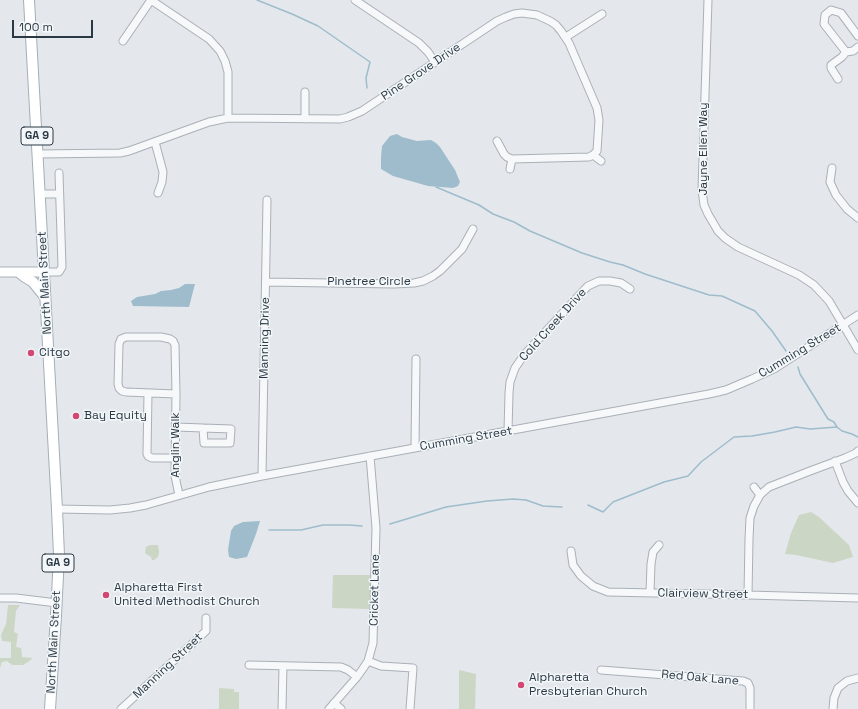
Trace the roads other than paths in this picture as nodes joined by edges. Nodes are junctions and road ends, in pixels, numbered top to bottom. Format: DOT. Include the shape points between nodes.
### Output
graph roads {
  1 [pos="29,0"];
  2 [pos="151,0"];
  3 [pos="354,0"];
  4 [pos="708,0"];
  5 [pos="602,14"];
  6 [pos="858,36"];
  7 [pos="566,37"];
  8 [pos="123,41"];
  9 [pos="858,47"];
  10 [pos="844,54"];
  11 [pos="435,62"];
  12 [pos="838,78"];
  13 [pos="305,92"];
  14 [pos="228,118"];
  15 [pos="305,119"];
  16 [pos="497,141"];
  17 [pos="155,142"];
  18 [pos="38,154"];
  19 [pos="593,155"];
  20 [pos="512,158"];
  21 [pos="600,161"];
  22 [pos="832,168"];
  23 [pos="510,169"];
  24 [pos="59,173"];
  25 [pos="158,193"];
  26 [pos="40,194"];
  27 [pos="59,194"];
  28 [pos="267,200"];
  29 [pos="858,218"];
  30 [pos="473,229"];
  31 [pos="0,272"];
  32 [pos="44,272"];
  33 [pos="20,273"];
  34 [pos="266,282"];
  35 [pos="630,289"];
  36 [pos="45,297"];
  37 [pos="858,315"];
  38 [pos="843,325"];
  39 [pos="858,350"];
  40 [pos="416,359"];
  41 [pos="148,393"];
  42 [pos="176,394"];
  43 [pos="176,427"];
  44 [pos="203,428"];
  45 [pos="508,431"];
  46 [pos="415,448"];
  47 [pos="858,451"];
  48 [pos="370,456"];
  49 [pos="175,458"];
  50 [pos="836,461"];
  51 [pos="262,476"];
  52 [pos="754,487"];
  53 [pos="179,495"];
  54 [pos="760,495"];
  55 [pos="858,503"];
  56 [pos="57,509"];
  57 [pos="660,545"];
  58 [pos="571,551"];
  59 [pos="650,593"];
  60 [pos="748,594"];
  61 [pos="0,598"];
  62 [pos="858,598"];
  63 [pos="57,603"];
  64 [pos="206,618"];
  65 [pos="368,661"];
  66 [pos="249,665"];
  67 [pos="282,666"];
  68 [pos="601,670"];
  69 [pos="357,677"];
  70 [pos="858,678"];
  71 [pos="332,706"];
  72 [pos="50,709"];
  73 [pos="121,709"];
  74 [pos="282,709"];
  75 [pos="341,709"];
  76 [pos="410,709"];
  77 [pos="750,709"];
  78 [pos="833,709"];
  1 -- 18 [label="main road, North Main Street / GA 9"];
  2 -- 8 [label="street"];
  2 -- 14 [label="street" via="209,39 220,51 228,72"];
  3 -- 11 [label="street" via="419,43"];
  4 -- 38 [label="street, Jayne Ellen Way" via="702,190 704,205 718,231 725,238 814,285 829,301"];
  5 -- 7 [label="street"];
  6 -- 10 [label="street" via="841,13 831,10 825,15 824,24"];
  7 -- 11 [label="street, Pine Grove Drive" via="556,25 543,18 529,14 514,14 497,21"];
  7 -- 19 [label="street, Pine Grove Drive" via="597,108 598,148"];
  9 -- 10 [label="street"];
  10 -- 12 [label="street" via="831,65"];
  11 -- 15 [label="street, Pine Grove Drive" via="355,115"];
  13 -- 15 [label="street"];
  14 -- 15 [label="street, Pine Grove Drive"];
  14 -- 17 [label="street, Pine Grove Drive" via="209,122"];
  16 -- 20 [label="street" via="504,154"];
  17 -- 18 [label="street, Pine Grove Drive" via="120,153"];
  17 -- 25 [label="street" via="163,172"];
  18 -- 26 [label="main road, North Main Street / GA 9"];
  19 -- 20 [label="street"];
  19 -- 21 [label="street"];
  20 -- 23 [label="street"];
  22 -- 29 [label="street" via="830,182 836,195"];
  24 -- 27 [label="street"];
  26 -- 27 [label="street"];
  26 -- 32 [label="main road, North Main Street / GA 9"];
  27 -- 32 [label="street" via="62,266 59,272"];
  28 -- 34 [label="street, Manning Drive"];
  30 -- 34 [label="street, Pinetree Circle" via="462,249 440,271 423,281 394,284"];
  31 -- 33 [label="street"];
  32 -- 33 [label="street"];
  32 -- 36 [label="main road, North Main Street / GA 9"];
  33 -- 36 [label="main road" via="33,282"];
  34 -- 51 [label="street, Manning Drive"];
  35 -- 45 [label="street, Cold Creek Drive" via="621,283 610,281 599,281 588,286 524,355 515,368 510,382"];
  36 -- 56 [label="main road, North Main Street / GA 9"];
  37 -- 38 [label="street, Cumming Street"];
  38 -- 39 [label="street, Jayne Ellen Way"];
  38 -- 45 [label="street, Cumming Street" via="774,369 726,390"];
  40 -- 46 [label="street"];
  41 -- 42 [label="street, Anglin Walk"];
  41 -- 42 [label="street, Anglin Walk" via="126,392 119,388 119,344 126,337 161,337 173,341"];
  41 -- 49 [label="street" via="147,454 152,458"];
  42 -- 43 [label="street, Anglin Walk"];
  43 -- 44 [label="street"];
  43 -- 49 [label="street, Anglin Walk"];
  45 -- 46 [label="street, Cumming Street"];
  46 -- 48 [label="street, Cumming Street"];
  47 -- 50 [label="street"];
  48 -- 51 [label="street, Cumming Street"];
  48 -- 65 [label="street, Cricket Lane" via="376,528 374,635"];
  49 -- 53 [label="street, Anglin Walk"];
  50 -- 54 [label="street" via="769,487"];
  50 -- 55 [label="street" via="843,482"];
  51 -- 53 [label="street, Cumming Street"];
  52 -- 54 [label="street"];
  53 -- 56 [label="street, Cumming Street" via="130,508"];
  54 -- 60 [label="street" via="750,518"];
  56 -- 63 [label="main road, North Main Street / GA 9"];
  57 -- 59 [label="street" via="653,552"];
  58 -- 59 [label="street, Clairview Street" via="573,565 593,586 608,592"];
  59 -- 60 [label="street, Clairview Street"];
  60 -- 62 [label="street, Clairview Street"];
  61 -- 63 [label="street"];
  63 -- 72 [label="main road, North Main Street / GA 9"];
  64 -- 73 [label="street, Manning Street" via="206,631"];
  65 -- 69 [label="street, Cricket Lane"];
  65 -- 76 [label="street" via="381,666 412,668"];
  66 -- 67 [label="street"];
  67 -- 69 [label="street" via="341,667"];
  67 -- 74 [label="street"];
  68 -- 77 [label="street, Red Oak Lane" via="743,681 748,683 750,688"];
  69 -- 71 [label="street, Cricket Lane"];
  70 -- 78 [label="street" via="847,681 838,688"];
  71 -- 75 [label="street"];
}
